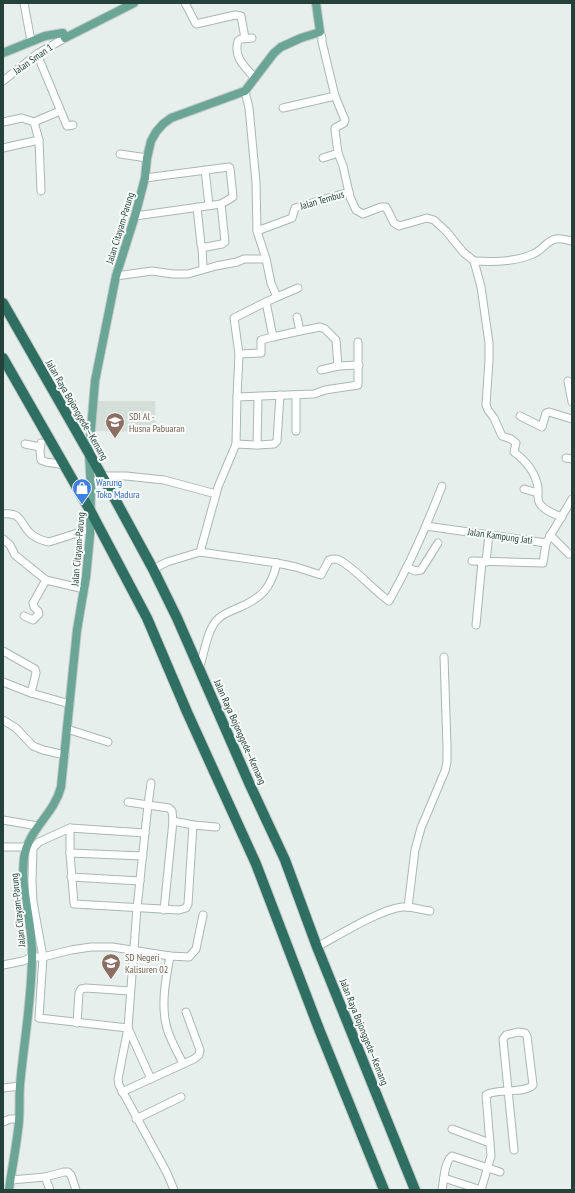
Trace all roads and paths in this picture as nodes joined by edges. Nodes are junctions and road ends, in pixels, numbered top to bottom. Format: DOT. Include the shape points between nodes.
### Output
graph roads {
  1 [pos="24,3"];
  2 [pos="134,3"];
  3 [pos="185,3"];
  4 [pos="316,3"];
  5 [pos="320,32"];
  6 [pos="64,36"];
  7 [pos="31,41"];
  8 [pos="3,53"];
  9 [pos="37,54"];
  10 [pos="255,78"];
  11 [pos="3,81"];
  12 [pos="245,91"];
  13 [pos="335,96"];
  14 [pos="283,108"];
  15 [pos="60,111"];
  16 [pos="3,122"];
  17 [pos="34,122"];
  18 [pos="73,125"];
  19 [pos="39,140"];
  20 [pos="3,148"];
  21 [pos="338,153"];
  22 [pos="120,154"];
  23 [pos="147,158"];
  24 [pos="323,158"];
  25 [pos="204,170"];
  26 [pos="145,178"];
  27 [pos="42,191"];
  28 [pos="348,192"];
  29 [pos="221,204"];
  30 [pos="209,205"];
  31 [pos="197,207"];
  32 [pos="135,216"];
  33 [pos="258,231"];
  34 [pos="572,241"];
  35 [pos="202,246"];
  36 [pos="266,259"];
  37 [pos="474,262"];
  38 [pos="203,268"];
  39 [pos="116,276"];
  40 [pos="298,288"];
  41 [pos="277,297"];
  42 [pos="266,302"];
  43 [pos="3,303"];
  44 [pos="297,317"];
  45 [pos="300,331"];
  46 [pos="273,337"];
  47 [pos="358,342"];
  48 [pos="239,354"];
  49 [pos="3,358"];
  50 [pos="359,365"];
  51 [pos="338,366"];
  52 [pos="321,370"];
  53 [pos="568,382"];
  54 [pos="280,395"];
  55 [pos="296,395"];
  56 [pos="237,397"];
  57 [pos="258,397"];
  58 [pos="572,402"];
  59 [pos="520,416"];
  60 [pos="572,419"];
  61 [pos="296,431"];
  62 [pos="25,444"];
  63 [pos="236,444"];
  64 [pos="257,445"];
  65 [pos="89,454"];
  66 [pos="65,465"];
  67 [pos="101,476"];
  68 [pos="442,486"];
  69 [pos="524,489"];
  70 [pos="538,493"];
  71 [pos="216,494"];
  72 [pos="572,499"];
  73 [pos="91,512"];
  74 [pos="3,514"];
  75 [pos="562,517"];
  76 [pos="426,526"];
  77 [pos="90,529"];
  78 [pos="490,534"];
  79 [pos="550,535"];
  80 [pos="3,539"];
  81 [pos="438,543"];
  82 [pos="546,543"];
  83 [pos="200,552"];
  84 [pos="569,554"];
  85 [pos="472,561"];
  86 [pos="484,562"];
  87 [pos="277,563"];
  88 [pos="407,567"];
  89 [pos="153,569"];
  90 [pos="46,580"];
  91 [pos="84,589"];
  92 [pos="24,616"];
  93 [pos="476,625"];
  94 [pos="3,650"];
  95 [pos="444,657"];
  96 [pos="199,669"];
  97 [pos="3,682"];
  98 [pos="31,693"];
  99 [pos="70,704"];
  100 [pos="3,720"];
  101 [pos="67,729"];
  102 [pos="108,742"];
  103 [pos="65,755"];
  104 [pos="151,783"];
  105 [pos="128,802"];
  106 [pos="148,806"];
  107 [pos="3,820"];
  108 [pos="173,822"];
  109 [pos="192,825"];
  110 [pos="38,826"];
  111 [pos="216,827"];
  112 [pos="70,828"];
  113 [pos="144,833"];
  114 [pos="3,847"];
  115 [pos="26,847"];
  116 [pos="70,853"];
  117 [pos="142,856"];
  118 [pos="71,877"];
  119 [pos="140,881"];
  120 [pos="408,907"];
  121 [pos="137,908"];
  122 [pos="164,910"];
  123 [pos="430,911"];
  124 [pos="203,915"];
  125 [pos="317,947"];
  126 [pos="133,951"];
  127 [pos="170,956"];
  128 [pos="32,957"];
  129 [pos="43,957"];
  130 [pos="3,965"];
  131 [pos="130,991"];
  132 [pos="186,1012"];
  133 [pos="77,1023"];
  134 [pos="128,1028"];
  135 [pos="183,1064"];
  136 [pos="151,1079"];
  137 [pos="20,1086"];
  138 [pos="3,1088"];
  139 [pos="509,1091"];
  140 [pos="122,1092"];
  141 [pos="181,1097"];
  142 [pos="19,1119"];
  143 [pos="136,1119"];
  144 [pos="3,1122"];
  145 [pos="452,1129"];
  146 [pos="490,1143"];
  147 [pos="514,1150"];
  148 [pos="489,1168"];
  149 [pos="500,1172"];
  150 [pos="45,1177"];
  151 [pos="444,1178"];
  152 [pos="11,1180"];
  153 [pos="7,1190"];
  154 [pos="50,1190"];
  155 [pos="76,1190"];
  156 [pos="174,1190"];
  157 [pos="384,1190"];
  158 [pos="415,1190"];
  159 [pos="442,1190"];
  160 [pos="481,1190"];
  1 -- 7 [label="street"];
  2 -- 6 [label="main road"];
  3 -- 10 [label="street" via="196,24 239,15 242,17 248,38 241,39 238,43 239,58"];
  4 -- 5 [label="main road"];
  5 -- 10 [label="main road" via="281,47"];
  5 -- 13 [label="street"];
  6 -- 7 [label="main road" via="45,36"];
  6 -- 9 [label="street, Jalan Sman 1"];
  7 -- 8 [label="main road"];
  9 -- 11 [label="street, Jalan Sman 1"];
  9 -- 15 [label="street"];
  10 -- 12 [label="main road"];
  12 -- 23 [label="main road, Jalan Citayam-Parung" via="167,121 156,132"];
  12 -- 33 [label="street" via="256,182"];
  13 -- 14 [label="street"];
  13 -- 21 [label="street" via="345,121 335,129"];
  15 -- 17 [label="street"];
  15 -- 18 [label="street" via="67,126"];
  16 -- 17 [label="street" via="22,118"];
  17 -- 19 [label="street"];
  19 -- 20 [label="street"];
  19 -- 27 [label="street"];
  21 -- 24 [label="street"];
  21 -- 28 [label="street"];
  22 -- 23 [label="street"];
  23 -- 26 [label="main road, Jalan Citayam-Parung"];
  25 -- 26 [label="street"];
  25 -- 29 [label="street" via="230,168 233,197"];
  25 -- 30 [label="street"];
  26 -- 32 [label="main road, Jalan Citayam-Parung"];
  28 -- 33 [label="street, Jalan Tembus" via="297,207 292,218"];
  28 -- 37 [label="street" via="357,212 365,213 386,207 397,226 427,218 434,220"];
  29 -- 30 [label="street"];
  29 -- 35 [label="street" via="225,242"];
  30 -- 31 [label="street"];
  31 -- 32 [label="street"];
  31 -- 35 [label="street"];
  32 -- 39 [label="main road, Jalan Citayam-Parung"];
  33 -- 36 [label="street"];
  34 -- 37 [label="street" via="555,239 532,255 503,262"];
  35 -- 38 [label="street"];
  36 -- 39 [label="street" via="244,259 188,274 152,271"];
  36 -- 41 [label="street"];
  37 -- 70 [label="street" via="481,287 489,343 486,408 493,416 500,434 516,443 514,452 523,459 530,470 536,481"];
  39 -- 65 [label="main road, Jalan Citayam-Parung" via="95,381"];
  40 -- 41 [label="street"];
  41 -- 42 [label="street"];
  42 -- 46 [label="street"];
  42 -- 48 [label="street" via="234,318"];
  43 -- 65 [label="highway, Jalan Raya Bojonggede—Kemang"];
  44 -- 45 [label="street"];
  45 -- 46 [label="street"];
  45 -- 51 [label="street" via="320,327 325,329 336,340"];
  46 -- 48 [label="street" via="261,340 261,353"];
  47 -- 50 [label="street"];
  48 -- 56 [label="street"];
  49 -- 66 [label="highway"];
  50 -- 51 [label="street"];
  50 -- 55 [label="street" via="357,386"];
  51 -- 52 [label="street"];
  53 -- 58 [label="street"];
  54 -- 55 [label="street"];
  54 -- 57 [label="street"];
  54 -- 64 [label="street" via="278,441 274,444"];
  55 -- 61 [label="street"];
  56 -- 57 [label="street"];
  56 -- 63 [label="street"];
  57 -- 64 [label="street"];
  59 -- 60 [label="street" via="542,426 546,413 549,412"];
  62 -- 66 [label="street" via="41,445 41,460"];
  63 -- 64 [label="street"];
  63 -- 71 [label="street"];
  65 -- 67 [label="highway, Jalan Raya Bojonggede—Kemang"];
  65 -- 73 [label="main road, Jalan Citayam-Parung"];
  66 -- 73 [label="highway"];
  67 -- 71 [label="street" via="157,478"];
  67 -- 89 [label="highway, Jalan Raya Bojonggede—Kemang"];
  68 -- 76 [label="street"];
  69 -- 70 [label="street"];
  70 -- 75 [label="street" via="543,508"];
  71 -- 83 [label="street"];
  72 -- 75 [label="street, Jalan Kampung Jati"];
  73 -- 77 [label="main road, Jalan Citayam-Parung"];
  73 -- 157 [label="highway" via="147,618 190,720 256,864 318,1029"];
  74 -- 77 [label="street" via="11,513 21,519 31,534 46,541"];
  75 -- 79 [label="street, Jalan Kampung Jati"];
  76 -- 78 [label="street, Jalan Kampung Jati"];
  76 -- 88 [label="street"];
  77 -- 91 [label="main road, Jalan Citayam-Parung"];
  78 -- 82 [label="street, Jalan Kampung Jati"];
  78 -- 86 [label="street"];
  79 -- 82 [label="street, Jalan Kampung Jati"];
  79 -- 84 [label="street"];
  80 -- 90 [label="street" via="16,555"];
  81 -- 88 [label="street" via="421,570 415,571"];
  82 -- 86 [label="street" via="542,563"];
  83 -- 87 [label="street"];
  83 -- 89 [label="street"];
  85 -- 86 [label="street"];
  86 -- 93 [label="street"];
  87 -- 88 [label="street" via="321,575 329,560 339,560 389,601"];
  87 -- 96 [label="street" via="273,577 263,592 216,621 211,629"];
  89 -- 96 [label="highway, Jalan Raya Bojonggede—Kemang"];
  90 -- 91 [label="street"];
  90 -- 92 [label="street" via="33,602 39,614 33,620"];
  91 -- 99 [label="main road, Jalan Citayam-Parung"];
  94 -- 98 [label="street" via="35,669"];
  95 -- 120 [label="street" via="447,762 415,850"];
  96 -- 125 [label="highway, Jalan Raya Bojonggede—Kemang" via="285,860"];
  97 -- 98 [label="street"];
  98 -- 99 [label="street"];
  99 -- 101 [label="main road, Jalan Citayam-Parung"];
  100 -- 103 [label="street" via="16,728 33,746"];
  101 -- 102 [label="street"];
  101 -- 103 [label="main road, Jalan Citayam-Parung"];
  103 -- 110 [label="main road, Jalan Citayam-Parung" via="58,799"];
  104 -- 106 [label="street"];
  105 -- 106 [label="street"];
  106 -- 108 [label="street" via="171,808"];
  106 -- 113 [label="street"];
  107 -- 110 [label="street"];
  108 -- 109 [label="street"];
  108 -- 122 [label="street"];
  109 -- 111 [label="street"];
  109 -- 122 [label="street" via="187,906 181,910"];
  110 -- 115 [label="main road, Jalan Citayam-Parung"];
  112 -- 113 [label="street"];
  112 -- 116 [label="street"];
  112 -- 129 [label="street" via="39,842 33,848 34,902"];
  113 -- 117 [label="street"];
  114 -- 115 [label="street"];
  115 -- 128 [label="main road, Jalan Citayam-Parung" via="24,885 32,936"];
  116 -- 117 [label="street"];
  116 -- 118 [label="street"];
  117 -- 119 [label="street"];
  118 -- 119 [label="street"];
  118 -- 121 [label="street" via="76,904"];
  119 -- 121 [label="street"];
  120 -- 123 [label="street"];
  120 -- 125 [label="street" via="378,915"];
  121 -- 122 [label="street"];
  121 -- 126 [label="street"];
  124 -- 127 [label="street" via="194,953 187,958"];
  125 -- 158 [label="highway, Jalan Raya Bojonggede—Kemang"];
  126 -- 127 [label="street"];
  126 -- 129 [label="street" via="91,947"];
  126 -- 131 [label="street"];
  127 -- 135 [label="street" via="165,991 165,1020"];
  128 -- 129 [label="street"];
  128 -- 130 [label="street"];
  128 -- 137 [label="main road, Jalan Citayam-Parung"];
  129 -- 133 [label="street" via="39,1018"];
  131 -- 133 [label="street" via="81,989"];
  131 -- 134 [label="street"];
  132 -- 135 [label="street" via="200,1053"];
  133 -- 134 [label="street"];
  134 -- 136 [label="street"];
  134 -- 140 [label="street" via="118,1079"];
  135 -- 136 [label="street"];
  136 -- 140 [label="street"];
  137 -- 138 [label="street"];
  137 -- 142 [label="main road, Jalan Citayam-Parung"];
  139 -- 139 [label="street" via="503,1039 506,1035 524,1033 527,1036 533,1085 530,1088"];
  139 -- 146 [label="street" via="486,1095"];
  139 -- 147 [label="street"];
  140 -- 143 [label="street"];
  141 -- 143 [label="street"];
  142 -- 144 [label="street"];
  142 -- 152 [label="main road, Jalan Citayam-Parung"];
  143 -- 156 [label="street"];
  145 -- 146 [label="street"];
  146 -- 148 [label="street"];
  148 -- 149 [label="street"];
  148 -- 151 [label="street" via="452,1156 447,1163"];
  148 -- 160 [label="street"];
  150 -- 152 [label="street"];
  150 -- 154 [label="street"];
  150 -- 155 [label="street" via="68,1172"];
  151 -- 159 [label="street"];
  151 -- 160 [label="street"];
  152 -- 153 [label="main road, Jalan Citayam-Parung"];
}
